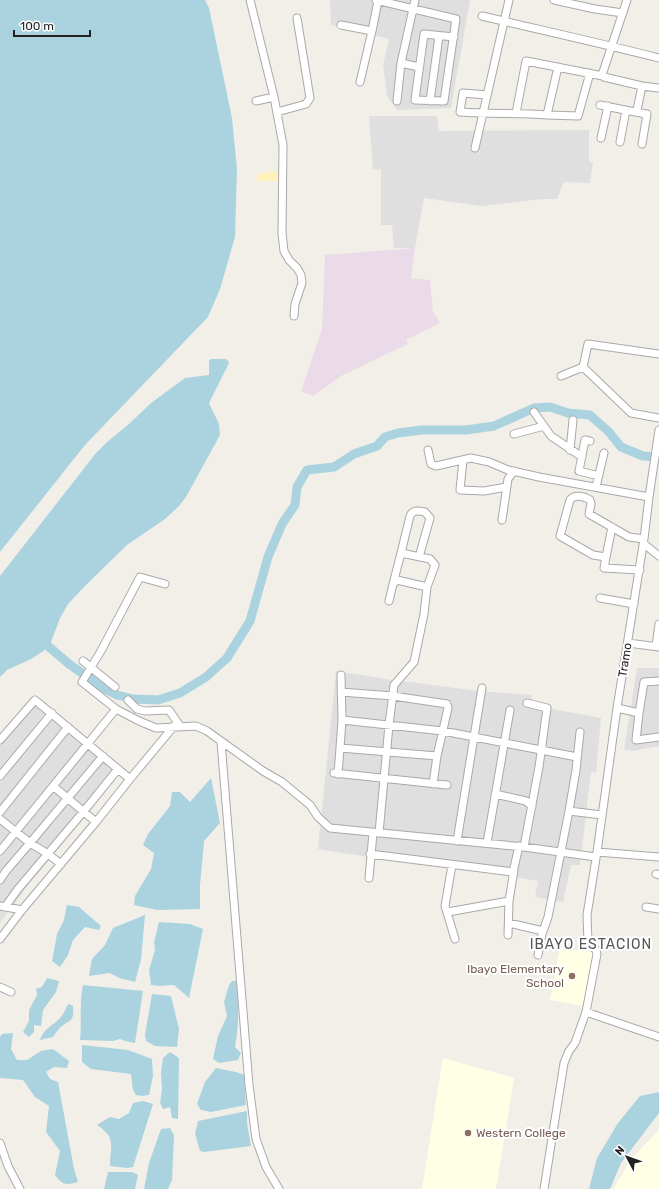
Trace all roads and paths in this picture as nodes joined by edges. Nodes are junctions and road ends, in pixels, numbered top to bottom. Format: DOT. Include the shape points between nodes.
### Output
graph roads {
  1 [pos="250,0"];
  2 [pos="377,0"];
  3 [pos="415,0"];
  4 [pos="509,0"];
  5 [pos="554,0"];
  6 [pos="627,0"];
  7 [pos="413,9"];
  8 [pos="623,13"];
  9 [pos="482,16"];
  10 [pos="296,18"];
  11 [pos="504,21"];
  12 [pos="341,24"];
  13 [pos="372,31"];
  14 [pos="439,36"];
  15 [pos="454,37"];
  16 [pos="612,47"];
  17 [pos="659,58"];
  18 [pos="401,63"];
  19 [pos="419,67"];
  20 [pos="558,67"];
  21 [pos="590,73"];
  22 [pos="603,76"];
  23 [pos="360,82"];
  24 [pos="642,86"];
  25 [pos="658,88"];
  26 [pos="487,95"];
  27 [pos="274,97"];
  28 [pos="256,101"];
  29 [pos="397,101"];
  30 [pos="430,101"];
  31 [pos="600,105"];
  32 [pos="608,106"];
  33 [pos="626,110"];
  34 [pos="277,112"];
  35 [pos="635,112"];
  36 [pos="483,113"];
  37 [pos="516,113"];
  38 [pos="547,115"];
  39 [pos="601,138"];
  40 [pos="620,142"];
  41 [pos="642,144"];
  42 [pos="475,148"];
  43 [pos="294,316"];
  44 [pos="659,354"];
  45 [pos="583,367"];
  46 [pos="561,376"];
  47 [pos="534,412"];
  48 [pos="659,418"];
  49 [pos="573,420"];
  50 [pos="544,426"];
  51 [pos="659,430"];
  52 [pos="514,434"];
  53 [pos="590,440"];
  54 [pos="428,450"];
  55 [pos="570,450"];
  56 [pos="604,453"];
  57 [pos="582,457"];
  58 [pos="463,460"];
  59 [pos="514,471"];
  60 [pos="599,476"];
  61 [pos="507,487"];
  62 [pos="596,487"];
  63 [pos="649,497"];
  64 [pos="502,520"];
  65 [pos="612,527"];
  66 [pos="644,542"];
  67 [pos="401,553"];
  68 [pos="659,556"];
  69 [pos="419,557"];
  70 [pos="606,557"];
  71 [pos="640,570"];
  72 [pos="165,584"];
  73 [pos="393,584"];
  74 [pos="427,587"];
  75 [pos="600,598"];
  76 [pos="389,601"];
  77 [pos="634,604"];
  78 [pos="659,624"];
  79 [pos="628,643"];
  80 [pos="657,647"];
  81 [pos="83,661"];
  82 [pos="90,669"];
  83 [pos="341,675"];
  84 [pos="659,681"];
  85 [pos="116,687"];
  86 [pos="482,688"];
  87 [pos="341,692"];
  88 [pos="393,696"];
  89 [pos="128,700"];
  90 [pos="527,703"];
  91 [pos="617,708"];
  92 [pos="116,709"];
  93 [pos="510,710"];
  94 [pos="52,713"];
  95 [pos="639,713"];
  96 [pos="342,720"];
  97 [pos="389,725"];
  98 [pos="177,726"];
  99 [pos="68,727"];
  100 [pos="156,728"];
  101 [pos="443,731"];
  102 [pos="580,732"];
  103 [pos="659,736"];
  104 [pos="474,737"];
  105 [pos="0,740"];
  106 [pos="162,742"];
  107 [pos="222,742"];
  108 [pos="504,743"];
  109 [pos="88,744"];
  110 [pos="340,748"];
  111 [pos="541,750"];
  112 [pos="386,752"];
  113 [pos="103,756"];
  114 [pos="437,756"];
  115 [pos="577,757"];
  116 [pos="118,768"];
  117 [pos="0,776"];
  118 [pos="130,778"];
  119 [pos="384,779"];
  120 [pos="433,784"];
  121 [pos="447,785"];
  122 [pos="53,786"];
  123 [pos="495,794"];
  124 [pos="68,798"];
  125 [pos="532,806"];
  126 [pos="569,810"];
  127 [pos="84,811"];
  128 [pos="0,812"];
  129 [pos="602,815"];
  130 [pos="0,819"];
  131 [pos="96,822"];
  132 [pos="16,832"];
  133 [pos="376,833"];
  134 [pos="457,841"];
  135 [pos="30,844"];
  136 [pos="487,844"];
  137 [pos="522,847"];
  138 [pos="0,851"];
  139 [pos="560,852"];
  140 [pos="48,854"];
  141 [pos="370,854"];
  142 [pos="597,855"];
  143 [pos="659,858"];
  144 [pos="61,864"];
  145 [pos="452,865"];
  146 [pos="514,870"];
  147 [pos="369,878"];
  148 [pos="0,880"];
  149 [pos="509,901"];
  150 [pos="3,906"];
  151 [pos="646,907"];
  152 [pos="659,909"];
  153 [pos="22,910"];
  154 [pos="448,912"];
  155 [pos="509,923"];
  156 [pos="543,931"];
  157 [pos="508,935"];
  158 [pos="0,939"];
  159 [pos="455,939"];
  160 [pos="538,956"];
  161 [pos="0,987"];
  162 [pos="11,992"];
  163 [pos="586,1012"];
  164 [pos="659,1037"];
  165 [pos="0,1142"];
  166 [pos="20,1189"];
  167 [pos="279,1189"];
  168 [pos="544,1189"];
  1 -- 27 [label="street"];
  2 -- 7 [label="street"];
  2 -- 13 [label="street"];
  3 -- 7 [label="street"];
  4 -- 11 [label="street"];
  5 -- 8 [label="street"];
  6 -- 8 [label="street"];
  7 -- 15 [label="street" via="456,19"];
  7 -- 18 [label="street"];
  8 -- 16 [label="street"];
  9 -- 11 [label="street"];
  10 -- 34 [label="street" via="310,98 306,104"];
  11 -- 16 [label="street"];
  11 -- 26 [label="street"];
  12 -- 13 [label="street"];
  13 -- 23 [label="street"];
  14 -- 15 [label="street"];
  14 -- 19 [label="street" via="424,34"];
  14 -- 30 [label="street"];
  15 -- 30 [label="street" via="444,101"];
  16 -- 17 [label="street"];
  16 -- 22 [label="street"];
  18 -- 19 [label="street"];
  18 -- 29 [label="street"];
  19 -- 30 [label="street" via="415,100"];
  20 -- 21 [label="street"];
  20 -- 37 [label="street" via="526,61"];
  20 -- 38 [label="street"];
  21 -- 22 [label="street"];
  21 -- 38 [label="street" via="578,116"];
  22 -- 24 [label="street"];
  24 -- 25 [label="street"];
  24 -- 35 [label="street"];
  26 -- 36 [label="street"];
  26 -- 36 [label="street" via="463,93 460,112"];
  27 -- 28 [label="street"];
  27 -- 34 [label="street"];
  31 -- 32 [label="street"];
  32 -- 33 [label="street"];
  32 -- 39 [label="street"];
  33 -- 35 [label="street"];
  33 -- 40 [label="street"];
  34 -- 43 [label="street" via="283,145 284,251 298,268 302,283"];
  35 -- 41 [label="street" via="647,114"];
  36 -- 37 [label="street"];
  36 -- 42 [label="street"];
  37 -- 38 [label="street"];
  44 -- 45 [label="street" via="588,344"];
  45 -- 46 [label="street"];
  45 -- 48 [label="street" via="631,413"];
  47 -- 50 [label="street"];
  49 -- 55 [label="street"];
  50 -- 52 [label="street"];
  50 -- 55 [label="street" via="551,436"];
  51 -- 63 [label="street, Tramo"];
  53 -- 57 [label="street" via="585,440"];
  54 -- 58 [label="street" via="431,464 436,466"];
  55 -- 57 [label="street"];
  56 -- 60 [label="street"];
  57 -- 60 [label="street" via="579,471"];
  58 -- 59 [label="street" via="471,458"];
  58 -- 61 [label="street" via="460,490"];
  59 -- 61 [label="street" via="508,479"];
  59 -- 62 [label="street"];
  60 -- 62 [label="street"];
  61 -- 64 [label="street"];
  62 -- 63 [label="street"];
  63 -- 66 [label="street, Tramo"];
  65 -- 66 [label="street"];
  65 -- 70 [label="street"];
  65 -- 70 [label="street" via="589,514 591,501 588,498 571,498 560,536 593,555"];
  66 -- 68 [label="street"];
  66 -- 71 [label="street, Tramo"];
  67 -- 69 [label="street"];
  67 -- 69 [label="street" via="411,513 416,510 425,512 430,518"];
  67 -- 73 [label="street"];
  69 -- 74 [label="street" via="432,560 435,565"];
  70 -- 71 [label="street" via="604,568"];
  71 -- 77 [label="street, Tramo"];
  72 -- 82 [label="street" via="140,577"];
  73 -- 74 [label="street" via="399,579"];
  73 -- 76 [label="street"];
  74 -- 88 [label="street" via="414,662 394,685"];
  75 -- 77 [label="street"];
  77 -- 79 [label="street, Tramo"];
  78 -- 80 [label="street"];
  79 -- 80 [label="street"];
  79 -- 91 [label="street, Tramo"];
  81 -- 82 [label="street"];
  82 -- 85 [label="street"];
  82 -- 92 [label="street" via="82,682"];
  83 -- 87 [label="street"];
  84 -- 95 [label="street" via="644,682"];
  86 -- 104 [label="street"];
  87 -- 88 [label="street"];
  87 -- 96 [label="street"];
  88 -- 97 [label="street"];
  88 -- 101 [label="street" via="447,704"];
  89 -- 98 [label="street" via="137,709 169,710"];
  90 -- 111 [label="street" via="547,708"];
  91 -- 95 [label="street"];
  91 -- 129 [label="street, Tramo"];
  92 -- 100 [label="street"];
  92 -- 109 [label="street"];
  93 -- 108 [label="street"];
  94 -- 99 [label="street"];
  94 -- 105 [label="street" via="35,700"];
  94 -- 117 [label="street"];
  95 -- 103 [label="street" via="636,740"];
  96 -- 97 [label="street"];
  96 -- 110 [label="street"];
  97 -- 101 [label="street"];
  97 -- 112 [label="street"];
  98 -- 100 [label="street"];
  98 -- 106 [label="street"];
  98 -- 107 [label="street" via="196,726"];
  99 -- 109 [label="street"];
  99 -- 128 [label="street"];
  100 -- 106 [label="street"];
  101 -- 104 [label="street"];
  101 -- 114 [label="street"];
  102 -- 115 [label="street"];
  104 -- 108 [label="street"];
  104 -- 134 [label="street"];
  106 -- 118 [label="street"];
  107 -- 133 [label="street" via="282,782 310,805 330,828"];
  107 -- 167 [label="street" via="249,1085 256,1139 266,1167"];
  108 -- 111 [label="street"];
  108 -- 123 [label="street"];
  109 -- 113 [label="street"];
  109 -- 122 [label="street"];
  110 -- 112 [label="street"];
  110 -- 119 [label="street" via="336,774"];
  111 -- 115 [label="street"];
  111 -- 125 [label="street"];
  112 -- 114 [label="street"];
  112 -- 119 [label="street"];
  113 -- 116 [label="street"];
  113 -- 124 [label="street"];
  114 -- 120 [label="street"];
  115 -- 126 [label="street"];
  116 -- 118 [label="street"];
  116 -- 127 [label="street"];
  118 -- 131 [label="street"];
  119 -- 120 [label="street"];
  119 -- 133 [label="street"];
  120 -- 121 [label="street"];
  122 -- 124 [label="street"];
  122 -- 132 [label="street"];
  123 -- 125 [label="street" via="526,801"];
  123 -- 136 [label="street"];
  124 -- 127 [label="street"];
  124 -- 135 [label="street"];
  125 -- 137 [label="street"];
  126 -- 129 [label="street"];
  126 -- 139 [label="street"];
  127 -- 131 [label="street"];
  127 -- 140 [label="street"];
  129 -- 142 [label="street, Tramo"];
  130 -- 132 [label="street"];
  131 -- 144 [label="street"];
  132 -- 135 [label="street"];
  132 -- 138 [label="street"];
  133 -- 134 [label="street"];
  133 -- 141 [label="street"];
  134 -- 136 [label="street"];
  135 -- 140 [label="street"];
  135 -- 148 [label="street"];
  136 -- 137 [label="street"];
  137 -- 139 [label="street"];
  137 -- 146 [label="street"];
  139 -- 142 [label="street"];
  139 -- 156 [label="street"];
  140 -- 144 [label="street"];
  140 -- 150 [label="street"];
  141 -- 145 [label="street"];
  141 -- 147 [label="street"];
  142 -- 143 [label="street"];
  142 -- 163 [label="street, Tramo" via="586,923 588,942 597,954"];
  144 -- 153 [label="street"];
  145 -- 146 [label="street" via="513,872"];
  145 -- 154 [label="street" via="445,906"];
  146 -- 149 [label="street"];
  149 -- 154 [label="street"];
  149 -- 155 [label="street"];
  150 -- 153 [label="street"];
  151 -- 152 [label="street"];
  153 -- 158 [label="street"];
  154 -- 159 [label="street"];
  155 -- 156 [label="street"];
  155 -- 157 [label="street"];
  156 -- 160 [label="street"];
  161 -- 162 [label="street"];
  163 -- 164 [label="street"];
  163 -- 168 [label="street, Tramo" via="575,1043 564,1063"];
  165 -- 166 [label="street" via="8,1166"];
}
